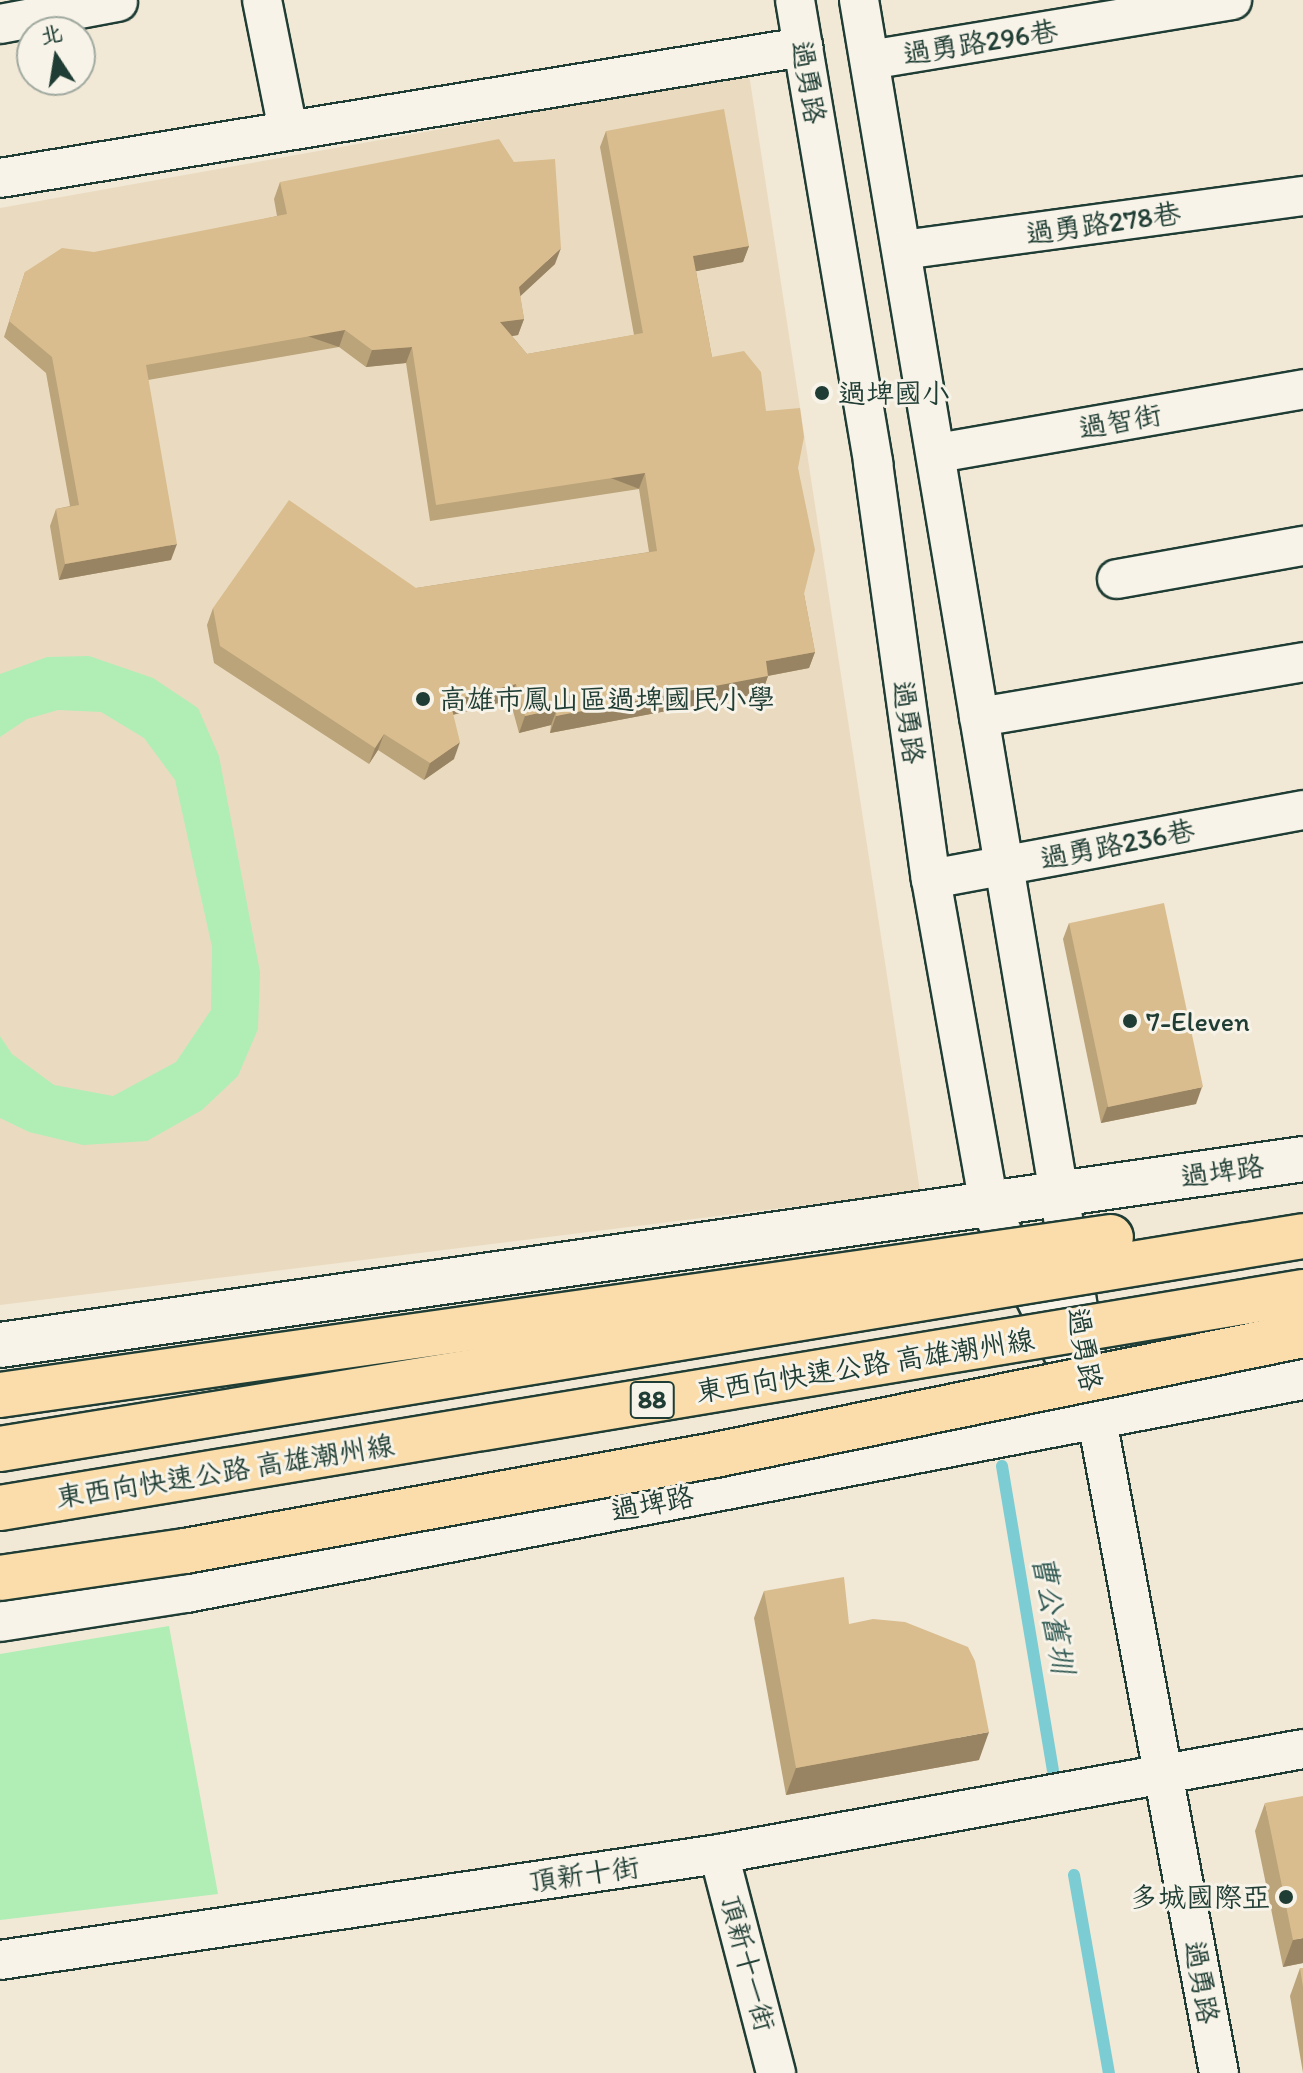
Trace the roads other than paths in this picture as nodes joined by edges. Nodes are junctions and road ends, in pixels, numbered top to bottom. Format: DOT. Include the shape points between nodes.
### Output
graph roads {
  1 [pos="262,0"];
  2 [pos="795,0"];
  3 [pos="859,0"];
  4 [pos="1232,0"];
  5 [pos="118,2"];
  6 [pos="0,24"];
  7 [pos="803,47"];
  8 [pos="870,60"];
  9 [pos="288,130"];
  10 [pos="0,178"];
  11 [pos="1302,203"];
  12 [pos="903,250"];
  13 [pos="1303,389"];
  14 [pos="938,453"];
  15 [pos="1303,546"];
  16 [pos="1117,579"];
  17 [pos="1303,662"];
  18 [pos="979,717"];
  19 [pos="1303,810"];
  20 [pos="1002,866"];
  21 [pos="931,879"];
  22 [pos="1303,1159"];
  23 [pos="1059,1195"];
  24 [pos="989,1206"];
  25 [pos="1303,1206"];
  26 [pos="1303,1236"];
  27 [pos="1303,1292"];
  28 [pos="1303,1335"];
  29 [pos="0,1345"];
  30 [pos="1303,1377"];
  31 [pos="0,1395"];
  32 [pos="1097,1420"];
  33 [pos="0,1449"];
  34 [pos="0,1508"];
  35 [pos="0,1578"];
  36 [pos="0,1619"];
  37 [pos="1303,1749"];
  38 [pos="1165,1776"];
  39 [pos="719,1854"];
  40 [pos="0,1960"];
  41 [pos="776,2073"];
  42 [pos="1219,2073"];
  1 -- 9 [label="street"];
  2 -- 7 [label="street, 過勇路"];
  3 -- 8 [label="street, 過勇路"];
  4 -- 8 [label="street, 過勇路296巷"];
  5 -- 6 [label="street"];
  7 -- 9 [label="street"];
  7 -- 21 [label="street, 過勇路" via="873,463"];
  8 -- 12 [label="street, 過勇路"];
  9 -- 10 [label="street"];
  11 -- 12 [label="street, 過勇路278巷"];
  12 -- 14 [label="street, 過勇路"];
  13 -- 14 [label="street, 過智街"];
  14 -- 18 [label="street, 過勇路"];
  15 -- 16 [label="street"];
  17 -- 18 [label="street"];
  18 -- 20 [label="street, 過勇路"];
  19 -- 20 [label="street, 過勇路236巷"];
  20 -- 21 [label="street, 過勇路236巷"];
  20 -- 23 [label="street, 過勇路"];
  21 -- 24 [label="street, 過勇路"];
  22 -- 23 [label="main road, 過埤路"];
  23 -- 24 [label="main road, 過埤路"];
  23 -- 32 [label="street, 過勇路"];
  24 -- 29 [label="main road, 過埤路"];
  24 -- 32 [label="street, 過勇路"];
  25 -- 31 [label="highway, bridge"];
  26 -- 33 [label="highway, 東西向快速公路 高雄潮州線 / 88, bridge"];
  27 -- 34 [label="highway, 東西向快速公路 高雄潮州線 / 88, bridge"];
  28 -- 35 [label="highway, bridge" via="715,1455 185,1551"];
  30 -- 32 [label="main road, 過埤路"];
  32 -- 36 [label="main road, 過埤路" via="186,1590"];
  32 -- 38 [label="street, 過勇路"];
  37 -- 38 [label="street, 頂新十街"];
  38 -- 39 [label="street, 頂新十街"];
  38 -- 42 [label="street, 過勇路"];
  39 -- 40 [label="street, 頂新十街"];
  39 -- 41 [label="street, 頂新十一街"];
}
